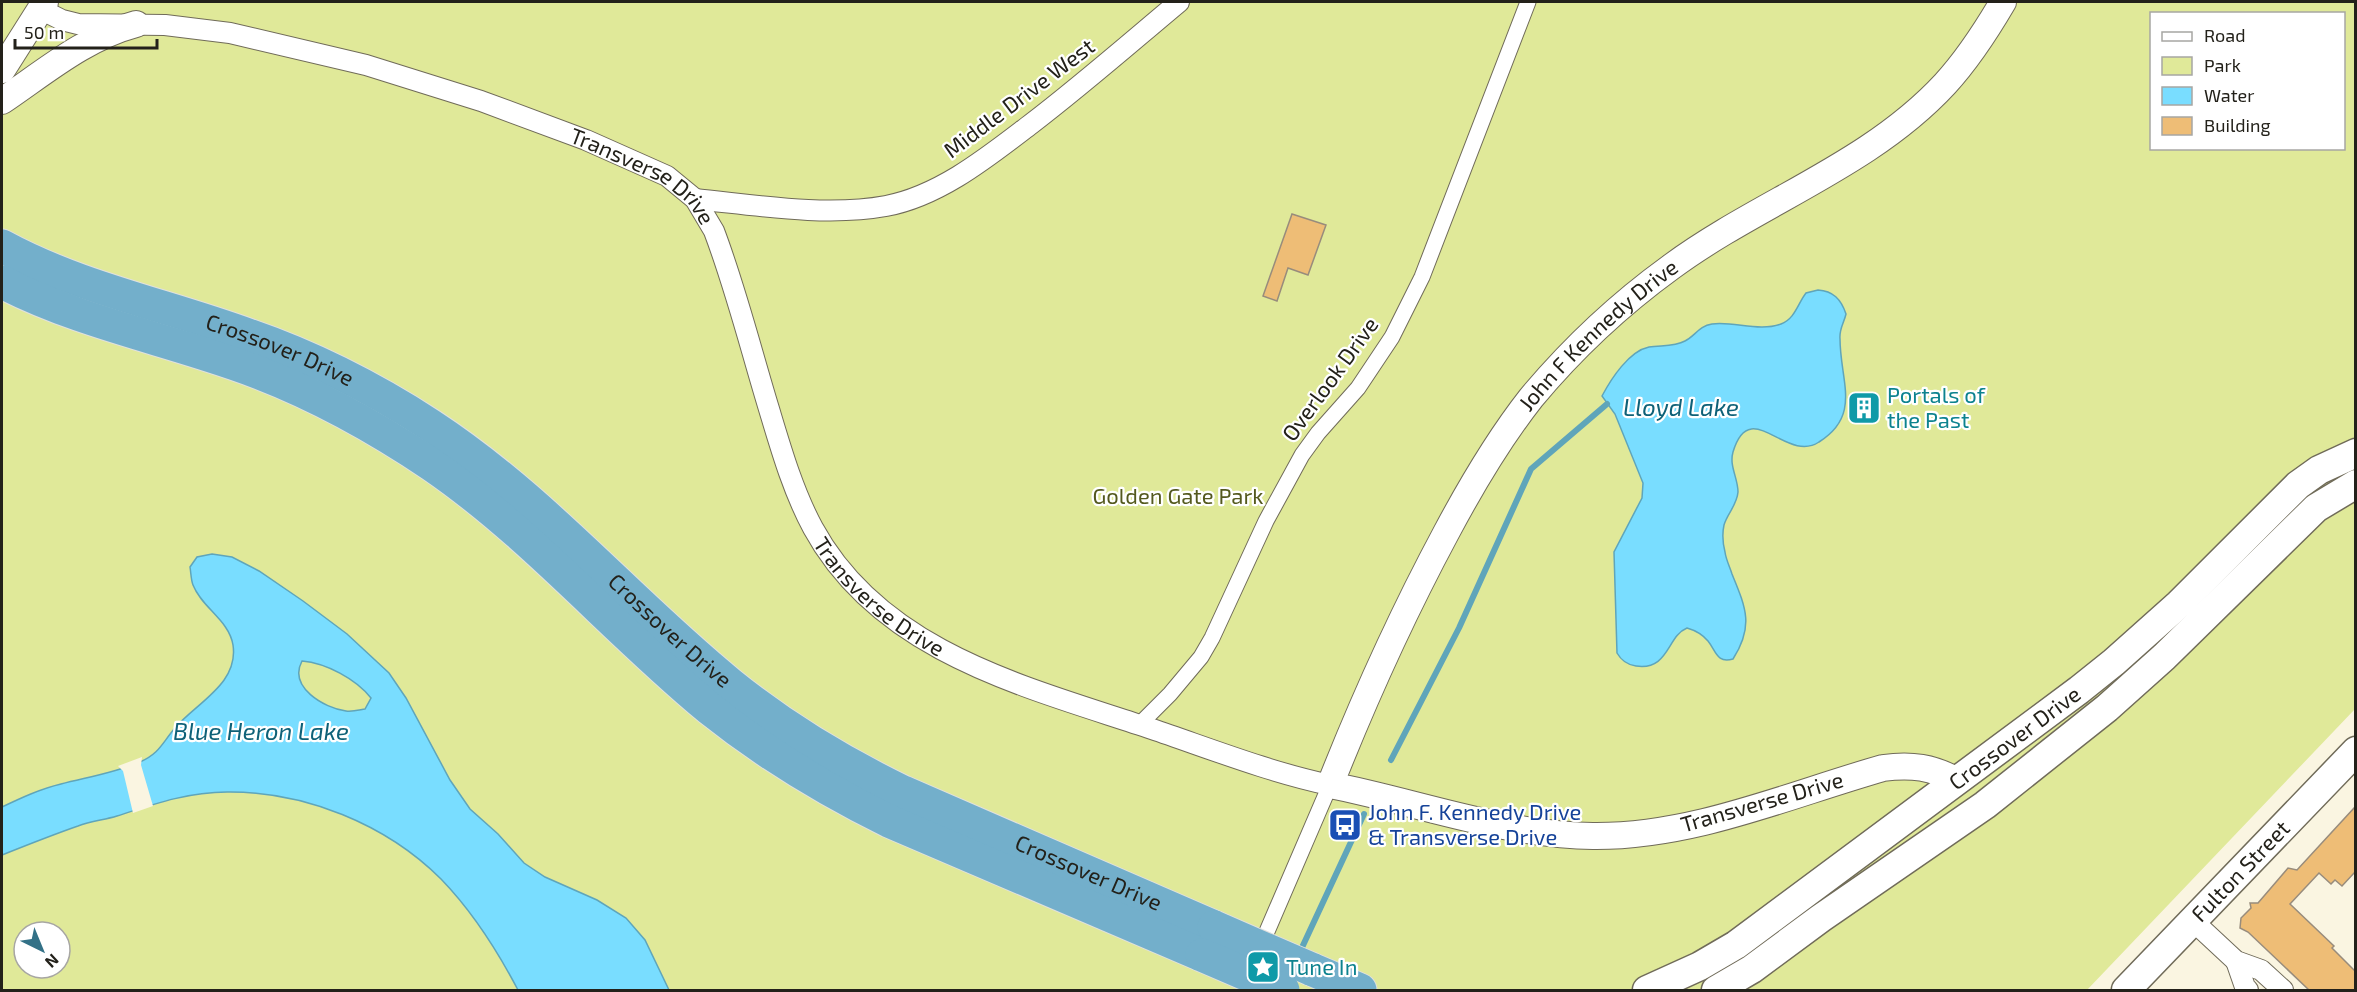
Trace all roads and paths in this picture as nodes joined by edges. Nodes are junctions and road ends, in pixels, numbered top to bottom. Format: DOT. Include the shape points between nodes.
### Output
graph roads {
  1 [pos="1179,2"];
  2 [pos="1528,2"];
  3 [pos="2003,2"];
  4 [pos="43,5"];
  5 [pos="135,24"];
  6 [pos="2,70"];
  7 [pos="2,101"];
  8 [pos="695,199"];
  9 [pos="2,246"];
  10 [pos="2,282"];
  11 [pos="2355,453"];
  12 [pos="2355,484"];
  13 [pos="2107,708"];
  14 [pos="1139,725"];
  15 [pos="2355,751"];
  16 [pos="1957,782"];
  17 [pos="1330,785"];
  18 [pos="1885,875"];
  19 [pos="2193,921"];
  20 [pos="1208,941"];
  21 [pos="2236,961"];
  22 [pos="1242,990"];
  23 [pos="1283,990"];
  24 [pos="1360,990"];
  25 [pos="1647,990"];
  26 [pos="1716,990"];
  27 [pos="2126,990"];
  28 [pos="2248,990"];
  29 [pos="2283,990"];
  1 -- 8 [label="street, Middle Drive West" via="1010,140 954,178 907,200 848,209"];
  2 -- 14 [label="street, Overlook Drive" via="1422,277 1392,337 1358,388 1302,455 1201,657"];
  3 -- 17 [label="street, John F Kennedy Drive" via="1966,60 1919,110 1865,150 1670,267 1610,317 1531,399 1484,465 1438,547 1384,657"];
  4 -- 5 [label="street, Transverse Drive" via="62,20 78,24"];
  4 -- 6 [label="street"];
  5 -- 7 [label="street" via="81,46"];
  5 -- 8 [label="street, Transverse Drive" via="189,26 230,33 405,76 514,112 627,157 667,176"];
  8 -- 14 [label="street, Transverse Drive" via="721,248 793,483 813,528 850,581 902,627 947,653 1049,695"];
  9 -- 20 [label="highway, Crossover Drive" via="74,279 274,344 378,394 444,434 511,484 708,665 795,731 903,792"];
  10 -- 20 [label="highway, Crossover Drive" via="85,317 246,368 355,418 473,495 686,689 777,758 889,821"];
  11 -- 16 [label="main road, Crossover Drive" via="2298,485 2145,636"];
  12 -- 13 [label="main road, Crossover Drive" via="2316,508 2199,625"];
  13 -- 16 [label="main road" via="2079,722 2002,776"];
  13 -- 18 [label="main road, Crossover Drive" via="1984,805"];
  14 -- 17 [label="street, Transverse Drive"];
  15 -- 19 [label="main road, Fulton Street"];
  16 -- 17 [label="street, Transverse Drive" via="1930,768 1883,768 1705,822 1593,836 1505,825"];
  16 -- 18 [label="main road" via="1946,818 1907,850"];
  16 -- 25 [label="main road, Crossover Drive" via="1736,945"];
  17 -- 22 [label="street"];
  18 -- 26 [label="main road, Crossover Drive"];
  19 -- 21 [label="street"];
  19 -- 27 [label="main road, Fulton Street"];
  20 -- 23 [label="highway, Crossover Drive, bridge"];
  20 -- 24 [label="highway, Crossover Drive, bridge" via="1311,969"];
  21 -- 28 [label="street"];
  21 -- 29 [label="street" via="2261,970"];
}
